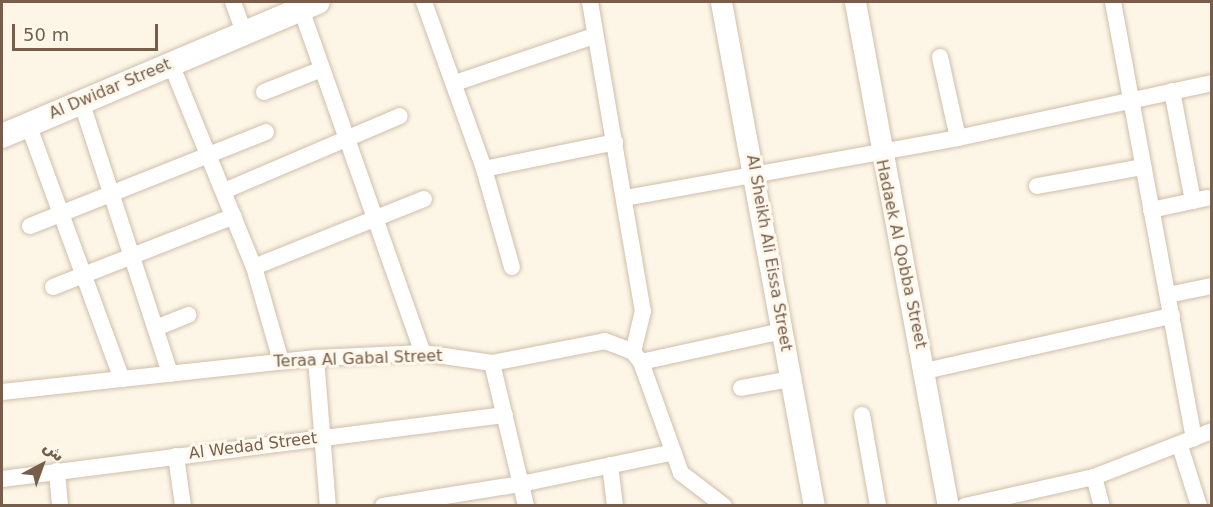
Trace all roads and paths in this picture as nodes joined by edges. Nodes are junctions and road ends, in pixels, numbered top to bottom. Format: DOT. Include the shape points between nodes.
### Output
graph roads {
  1 [pos="233,2"];
  2 [pos="424,2"];
  3 [pos="590,2"];
  4 [pos="721,2"];
  5 [pos="855,2"];
  6 [pos="1113,2"];
  7 [pos="310,5"];
  8 [pos="244,32"];
  9 [pos="594,36"];
  10 [pos="940,57"];
  11 [pos="171,64"];
  12 [pos="322,69"];
  13 [pos="455,83"];
  14 [pos="1212,83"];
  15 [pos="264,92"];
  16 [pos="1172,92"];
  17 [pos="1131,100"];
  18 [pos="81,101"];
  19 [pos="400,116"];
  20 [pos="28,124"];
  21 [pos="266,132"];
  22 [pos="2,136"];
  23 [pos="346,138"];
  24 [pos="958,138"];
  25 [pos="615,142"];
  26 [pos="880,151"];
  27 [pos="208,155"];
  28 [pos="1143,167"];
  29 [pos="484,169"];
  30 [pos="755,175"];
  31 [pos="1037,186"];
  32 [pos="224,191"];
  33 [pos="112,193"];
  34 [pos="625,198"];
  35 [pos="424,199"];
  36 [pos="1151,210"];
  37 [pos="61,213"];
  38 [pos="234,216"];
  39 [pos="378,219"];
  40 [pos="30,226"];
  41 [pos="132,256"];
  42 [pos="254,267"];
  43 [pos="512,267"];
  44 [pos="84,275"];
  45 [pos="1212,286"];
  46 [pos="53,287"];
  47 [pos="1167,295"];
  48 [pos="189,315"];
  49 [pos="1172,316"];
  50 [pos="156,328"];
  51 [pos="782,331"];
  52 [pos="423,353"];
  53 [pos="637,357"];
  54 [pos="316,358"];
  55 [pos="281,361"];
  56 [pos="492,363"];
  57 [pos="925,371"];
  58 [pos="170,374"];
  59 [pos="122,379"];
  60 [pos="791,379"];
  61 [pos="741,388"];
  62 [pos="2,392"];
  63 [pos="505,415"];
  64 [pos="862,415"];
  65 [pos="1212,431"];
  66 [pos="323,437"];
  67 [pos="1187,442"];
  68 [pos="669,453"];
  69 [pos="176,456"];
  70 [pos="610,465"];
  71 [pos="57,471"];
  72 [pos="1094,477"];
  73 [pos="2,479"];
  74 [pos="521,484"];
  75 [pos="698,498"];
  76 [pos="468,499"];
  77 [pos="406,504"];
  78 [pos="60,506"];
  79 [pos="183,506"];
  80 [pos="328,506"];
  81 [pos="383,506"];
  82 [pos="526,506"];
  83 [pos="615,506"];
  84 [pos="724,506"];
  85 [pos="814,506"];
  86 [pos="878,506"];
  87 [pos="948,506"];
  88 [pos="965,506"];
  89 [pos="1102,506"];
  90 [pos="1199,506"];
  1 -- 8 [label="street"];
  2 -- 13 [label="street"];
  3 -- 9 [label="street"];
  4 -- 30 [label="street, Al Sheikh Ali Eissa Street"];
  5 -- 26 [label="street, Hadaek Al Qobba Street"];
  6 -- 17 [label="street"];
  7 -- 8 [label="main road, Al Dwidar Street"];
  7 -- 12 [label="street"];
  8 -- 11 [label="main road, Al Dwidar Street"];
  9 -- 13 [label="street"];
  9 -- 25 [label="street"];
  10 -- 24 [label="street"];
  11 -- 18 [label="main road, Al Dwidar Street"];
  11 -- 27 [label="street"];
  12 -- 15 [label="street"];
  12 -- 23 [label="street"];
  13 -- 29 [label="street"];
  14 -- 16 [label="street"];
  16 -- 17 [label="street"];
  16 -- 36 [label="street" via="1200,199"];
  17 -- 24 [label="street"];
  17 -- 28 [label="street"];
  18 -- 20 [label="main road, Al Dwidar Street"];
  18 -- 33 [label="street"];
  19 -- 23 [label="street"];
  20 -- 22 [label="main road, Al Dwidar Street"];
  20 -- 37 [label="street"];
  21 -- 27 [label="street"];
  23 -- 32 [label="street"];
  23 -- 39 [label="street"];
  24 -- 26 [label="street"];
  25 -- 29 [label="street"];
  25 -- 34 [label="street"];
  26 -- 30 [label="street"];
  26 -- 57 [label="street, Hadaek Al Qobba Street"];
  27 -- 32 [label="street"];
  27 -- 33 [label="street"];
  28 -- 31 [label="street"];
  28 -- 36 [label="street"];
  29 -- 43 [label="street"];
  30 -- 34 [label="street"];
  30 -- 51 [label="street, Al Sheikh Ali Eissa Street"];
  32 -- 38 [label="street"];
  33 -- 37 [label="street"];
  33 -- 41 [label="street"];
  34 -- 53 [label="street" via="643,311"];
  35 -- 39 [label="street"];
  36 -- 47 [label="street"];
  37 -- 40 [label="street"];
  37 -- 44 [label="street"];
  38 -- 41 [label="street"];
  38 -- 42 [label="street"];
  39 -- 42 [label="street"];
  39 -- 52 [label="street"];
  41 -- 44 [label="street"];
  41 -- 50 [label="street"];
  42 -- 55 [label="street"];
  44 -- 46 [label="street"];
  44 -- 59 [label="street"];
  45 -- 47 [label="street"];
  47 -- 49 [label="street"];
  48 -- 50 [label="street"];
  49 -- 57 [label="street"];
  49 -- 67 [label="street"];
  50 -- 58 [label="street"];
  51 -- 53 [label="street"];
  51 -- 60 [label="street, Al Sheikh Ali Eissa Street"];
  52 -- 54 [label="street, Teraa Al Gabal Street"];
  52 -- 56 [label="street, Teraa Al Gabal Street"];
  53 -- 56 [label="street, Teraa Al Gabal Street" via="605,341"];
  53 -- 68 [label="street"];
  54 -- 55 [label="street, Teraa Al Gabal Street"];
  54 -- 66 [label="street"];
  55 -- 58 [label="street, Teraa Al Gabal Street"];
  56 -- 63 [label="street"];
  57 -- 87 [label="street, Hadaek Al Qobba Street"];
  58 -- 59 [label="street, Teraa Al Gabal Street"];
  59 -- 62 [label="street, Teraa Al Gabal Street"];
  60 -- 61 [label="street"];
  60 -- 85 [label="street, Al Sheikh Ali Eissa Street"];
  63 -- 66 [label="street, Al Wedad Street"];
  63 -- 74 [label="street"];
  64 -- 86 [label="street"];
  65 -- 67 [label="street"];
  66 -- 69 [label="street, Al Wedad Street"];
  66 -- 80 [label="street"];
  67 -- 72 [label="street"];
  67 -- 90 [label="street"];
  68 -- 70 [label="street"];
  68 -- 75 [label="street"];
  69 -- 71 [label="street, Al Wedad Street"];
  69 -- 79 [label="street"];
  70 -- 74 [label="street"];
  70 -- 83 [label="street"];
  71 -- 73 [label="street, Al Wedad Street"];
  71 -- 78 [label="street"];
  72 -- 88 [label="street"];
  72 -- 89 [label="street"];
  74 -- 76 [label="street"];
  74 -- 82 [label="street"];
  75 -- 84 [label="street"];
  76 -- 77 [label="street"];
  77 -- 81 [label="street"];
}
